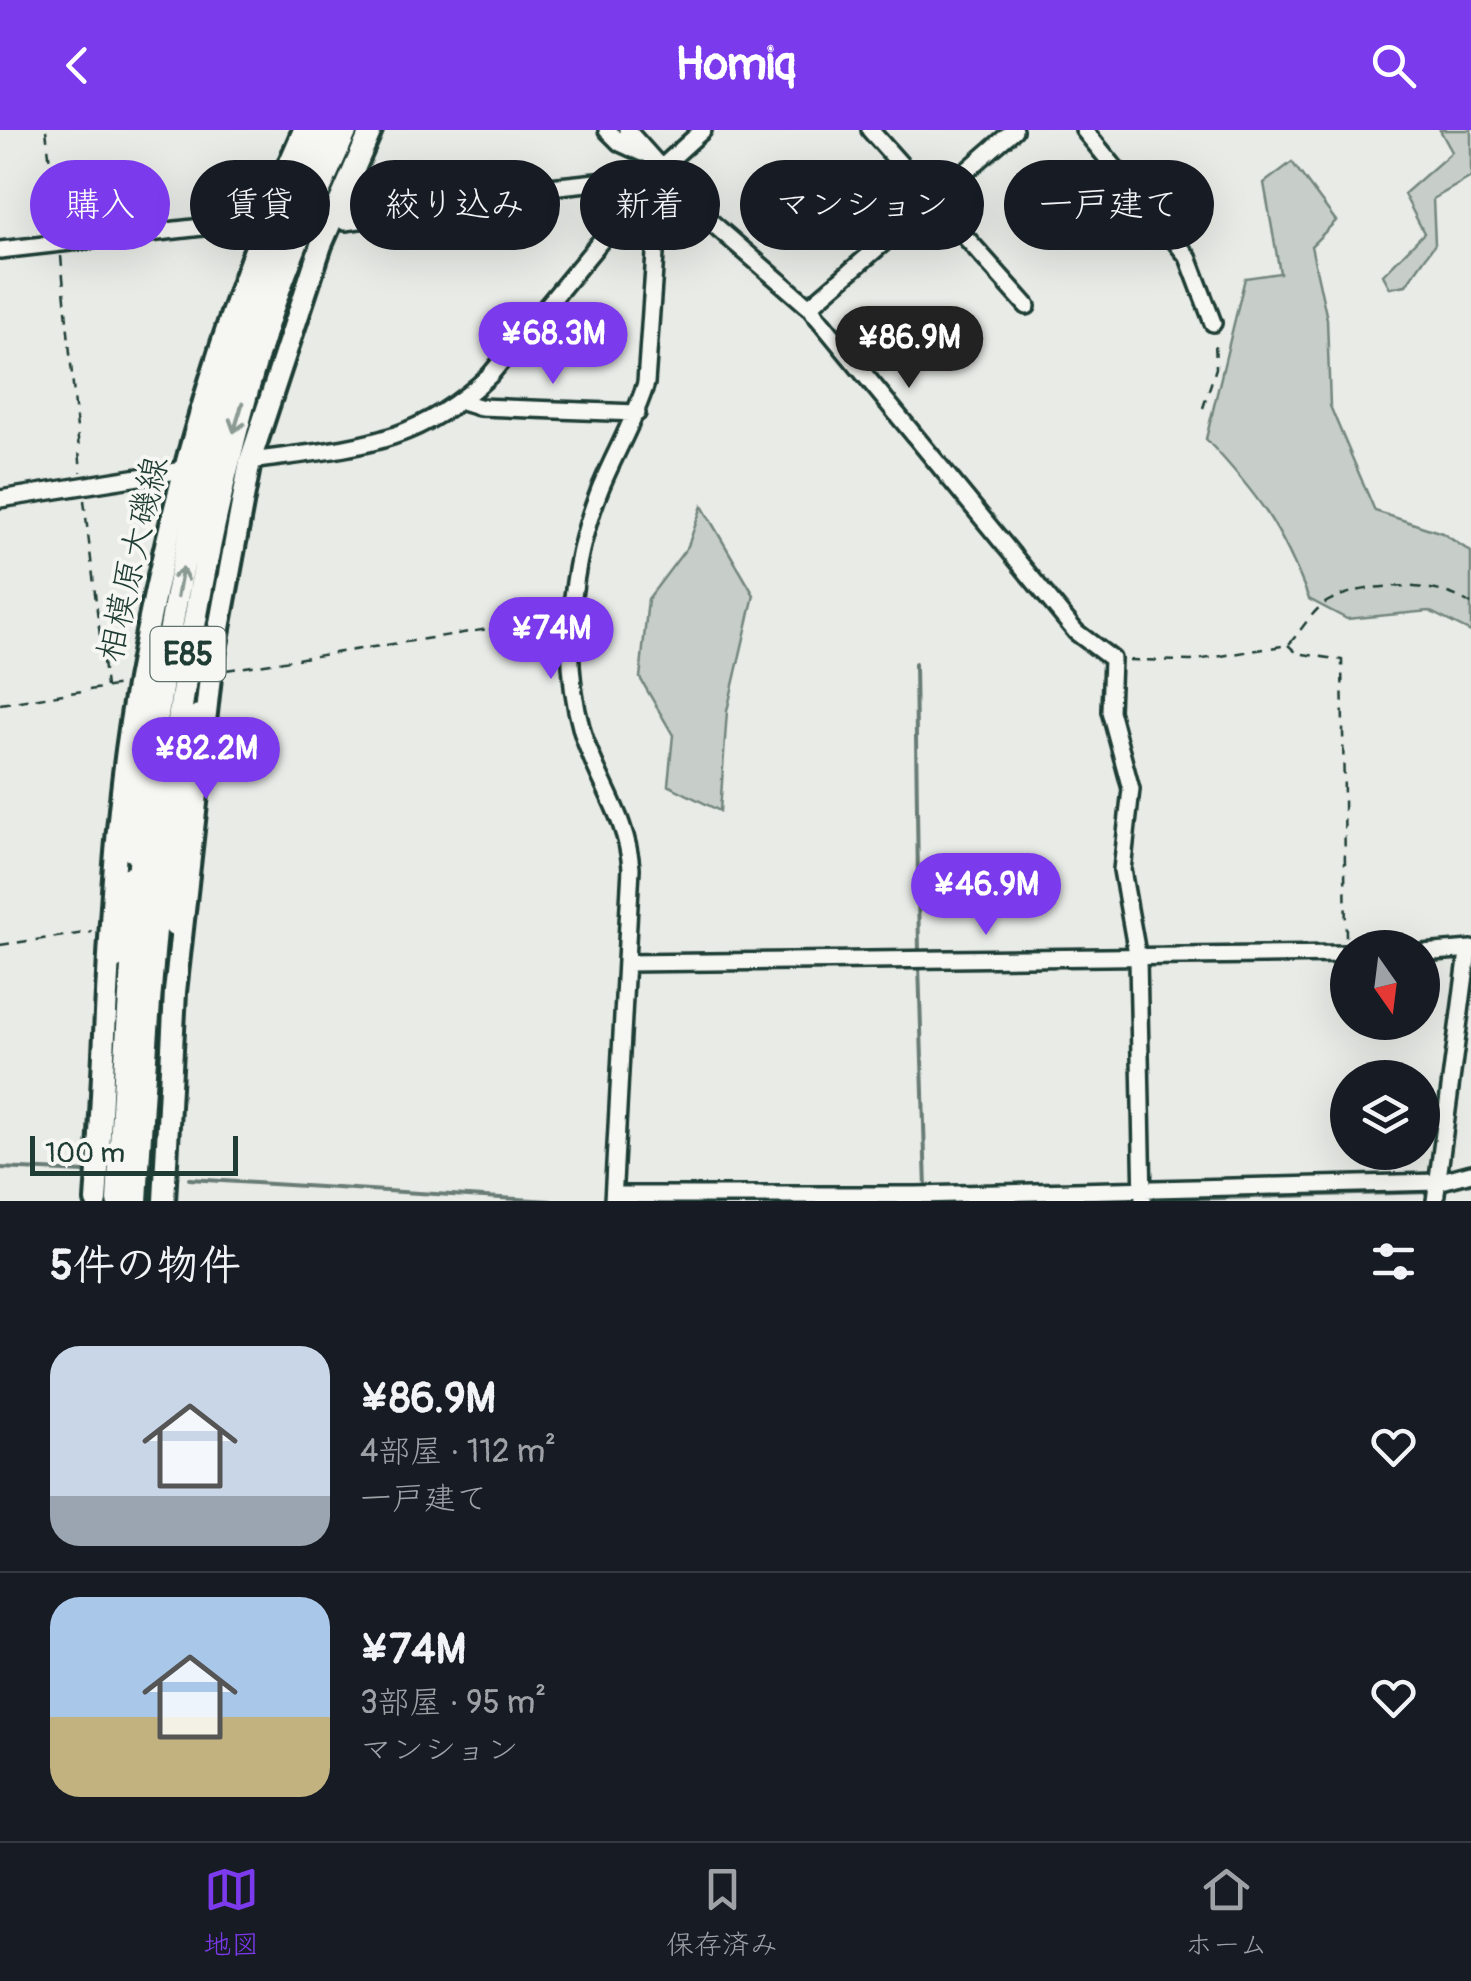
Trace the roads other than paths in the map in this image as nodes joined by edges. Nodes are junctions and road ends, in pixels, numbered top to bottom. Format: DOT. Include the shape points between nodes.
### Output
graph roads {
  1 [pos="304,130"];
  2 [pos="325,130"];
  3 [pos="346,130"];
  4 [pos="371,130"];
  5 [pos="607,130"];
  6 [pos="627,130"];
  7 [pos="638,130"];
  8 [pos="703,130"];
  9 [pos="870,130"];
  10 [pos="1014,130"];
  11 [pos="1084,130"];
  12 [pos="291,160"];
  13 [pos="652,160"];
  14 [pos="654,160"];
  15 [pos="655,160"];
  16 [pos="659,160"];
  17 [pos="896,160"];
  18 [pos="979,160"];
  19 [pos="580,185"];
  20 [pos="340,216"];
  21 [pos="720,230"];
  22 [pos="30,246"];
  23 [pos="0,250"];
  24 [pos="254,250"];
  25 [pos="587,250"];
  26 [pos="652,250"];
  27 [pos="875,250"];
  28 [pos="976,250"];
  29 [pos="1027,306"];
  30 [pos="809,307"];
  31 [pos="1213,324"];
  32 [pos="462,402"];
  33 [pos="637,413"];
  34 [pos="250,462"];
  35 [pos="183,470"];
  36 [pos="0,499"];
  37 [pos="223,606"];
  38 [pos="149,629"];
  39 [pos="1470,951"];
  40 [pos="1440,952"];
  41 [pos="1330,954"];
  42 [pos="1138,959"];
  43 [pos="626,963"];
  44 [pos="110,990"];
  45 [pos="175,992"];
  46 [pos="1471,1173"];
  47 [pos="1438,1182"];
  48 [pos="1143,1195"];
  49 [pos="613,1198"];
  50 [pos="96,1201"];
  51 [pos="118,1201"];
  52 [pos="136,1201"];
  53 [pos="164,1201"];
  54 [pos="1435,1201"];
  1 -- 12 [label="main road, 相模原大磯線"];
  51 -- 2 [label="highway, E85, one-way" via="144,837 186,548 249,318"];
  3 -- 52 [label="highway, E85, one-way" via="267,322 206,553 162,834"];
  4 -- 20 [label="main road"];
  5 -- 13 [label="street"];
  6 -- 14 [label="street"];
  7 -- 15 [label="street"];
  8 -- 16 [label="street"];
  9 -- 17 [label="street"];
  10 -- 18 [label="street"];
  11 -- 31 [label="street" via="1188,257"];
  19 -- 20 [label="street"];
  20 -- 34 [label="main road"];
  21 -- 30 [label="street"];
  22 -- 23 [label="street"];
  24 -- 35 [label="main road, 相模原大磯線"];
  25 -- 32 [label="street"];
  26 -- 33 [label="street" via="646,382"];
  27 -- 30 [label="street"];
  28 -- 29 [label="street"];
  30 -- 42 [label="street" via="1076,632 1112,660 1110,711 1131,790 1122,870"];
  32 -- 33 [label="street"];
  32 -- 34 [label="street" via="386,440"];
  33 -- 43 [label="street" via="598,493 570,616 582,732 630,848"];
  34 -- 37 [label="main road"];
  35 -- 36 [label="street"];
  35 -- 38 [label="main road, 相模原大磯線"];
  37 -- 45 [label="main road"];
  37 -- 45 [label="street" via="211,623 182,805 171,951"];
  38 -- 44 [label="main road, 相模原大磯線" via="138,682"];
  38 -- 44 [label="street" via="154,647 124,924"];
  39 -- 40 [label="street"];
  39 -- 47 [label="street"];
  41 -- 42 [label="street"];
  42 -- 43 [label="street"];
  42 -- 48 [label="street"];
  43 -- 49 [label="street"];
  44 -- 50 [label="main road, 相模原大磯線"];
  45 -- 53 [label="main road"];
  46 -- 47 [label="street"];
  47 -- 48 [label="street"];
  47 -- 54 [label="street"];
  48 -- 49 [label="street"];
}
